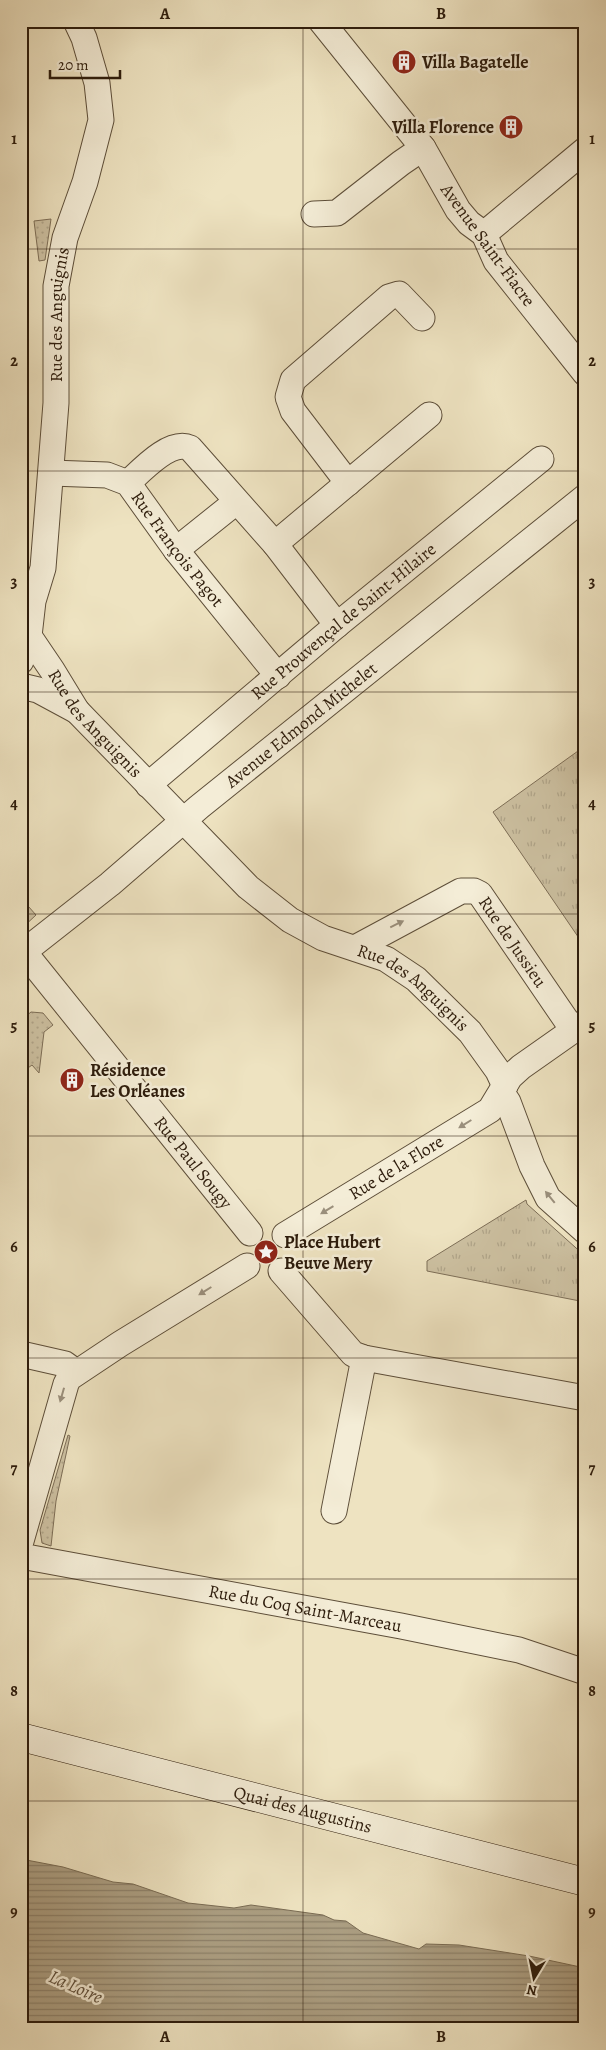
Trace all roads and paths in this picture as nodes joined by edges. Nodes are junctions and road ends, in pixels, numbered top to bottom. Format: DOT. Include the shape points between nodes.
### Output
graph roads {
  1 [pos="76,21"];
  2 [pos="320,21"];
  3 [pos="423,148"];
  4 [pos="585,150"];
  5 [pos="314,214"];
  6 [pos="484,234"];
  7 [pos="422,318"];
  8 [pos="585,373"];
  9 [pos="429,414"];
  10 [pos="541,459"];
  11 [pos="51,473"];
  12 [pos="128,483"];
  13 [pos="348,483"];
  14 [pos="585,497"];
  15 [pos="236,502"];
  16 [pos="275,544"];
  17 [pos="176,550"];
  18 [pos="338,625"];
  19 [pos="29,636"];
  20 [pos="21,661"];
  21 [pos="278,676"];
  22 [pos="21,686"];
  23 [pos="76,711"];
  24 [pos="148,785"];
  25 [pos="184,822"];
  26 [pos="354,948"];
  27 [pos="22,953"];
  28 [pos="579,1026"];
  29 [pos="503,1090"];
  30 [pos="585,1231"];
  31 [pos="250,1233"];
  32 [pos="285,1235"];
  33 [pos="246,1266"];
  34 [pos="281,1270"];
  35 [pos="21,1354"];
  36 [pos="364,1358"];
  37 [pos="76,1372"];
  38 [pos="585,1398"];
  39 [pos="334,1511"];
  40 [pos="21,1542"];
  41 [pos="21,1556"];
  42 [pos="585,1672"];
  43 [pos="21,1737"];
  44 [pos="585,1882"];
  1 -- 11 [label="street, Rue des Anguignis" via="97,83 101,120 85,182 65,238 56,286 56,403"];
  2 -- 3 [label="street, Avenue Saint-Fiacre"];
  3 -- 5 [label="street" via="337,213"];
  3 -- 6 [label="street, Avenue Saint-Fiacre" via="458,210"];
  4 -- 6 [label="street"];
  6 -- 8 [label="street, Avenue Saint-Fiacre" via="496,261"];
  7 -- 13 [label="street" via="399,294 389,296 293,380 288,397 293,411"];
  9 -- 13 [label="street"];
  10 -- 18 [label="street, Rue Prouvençal de Saint-Hilaire"];
  11 -- 12 [label="street, Rue François Pagot" via="107,475"];
  11 -- 19 [label="street, Rue des Anguignis" via="44,568 33,601"];
  12 -- 15 [label="street" via="155,458 183,445 190,448"];
  12 -- 17 [label="street, Rue François Pagot"];
  13 -- 16 [label="street"];
  14 -- 25 [label="street, Avenue Edmond Michelet"];
  15 -- 16 [label="street"];
  15 -- 17 [label="street"];
  16 -- 18 [label="street"];
  17 -- 21 [label="street, Rue François Pagot"];
  18 -- 21 [label="street, Rue Prouvençal de Saint-Hilaire"];
  19 -- 20 [label="street"];
  19 -- 23 [label="street, Rue des Anguignis"];
  21 -- 24 [label="street, Rue Prouvençal de Saint-Hilaire"];
  22 -- 23 [label="street" via="38,690"];
  23 -- 24 [label="street, Rue des Anguignis"];
  24 -- 25 [label="street, Rue des Anguignis"];
  25 -- 26 [label="street, Rue des Anguignis" via="248,886 290,920 323,938"];
  25 -- 27 [label="street, Avenue Edmond Michelet"];
  26 -- 28 [label="street, Rue de Jussieu, one-way" via="462,891 474,891 480,894"];
  26 -- 29 [label="street, Rue des Anguignis" via="386,959 423,985 470,1032 498,1071"];
  27 -- 31 [label="street, Rue Paul Sougy"];
  28 -- 29 [label="street, Rue de la Flore" via="521,1067"];
  30 -- 29 [label="street, Rue des Anguignis, one-way" via="548,1198"];
  29 -- 32 [label="street, Rue de la Flore, one-way" via="490,1110"];
  31 -- 32 [label="street" via="264,1227"];
  31 -- 33 [label="street" via="243,1245"];
  32 -- 34 [label="street" via="291,1250"];
  33 -- 34 [label="street" via="259,1274 275,1274"];
  33 -- 37 [label="street, one-way"];
  34 -- 36 [label="street" via="353,1354"];
  35 -- 37 [label="street" via="65,1364"];
  36 -- 38 [label="street"];
  36 -- 39 [label="street"];
  37 -- 40 [label="street, one-way" via="66,1384"];
  41 -- 42 [label="street, Rue du Coq Saint-Marceau" via="419,1629 519,1650"];
  43 -- 44 [label="main road, Quai des Augustins"];
}
